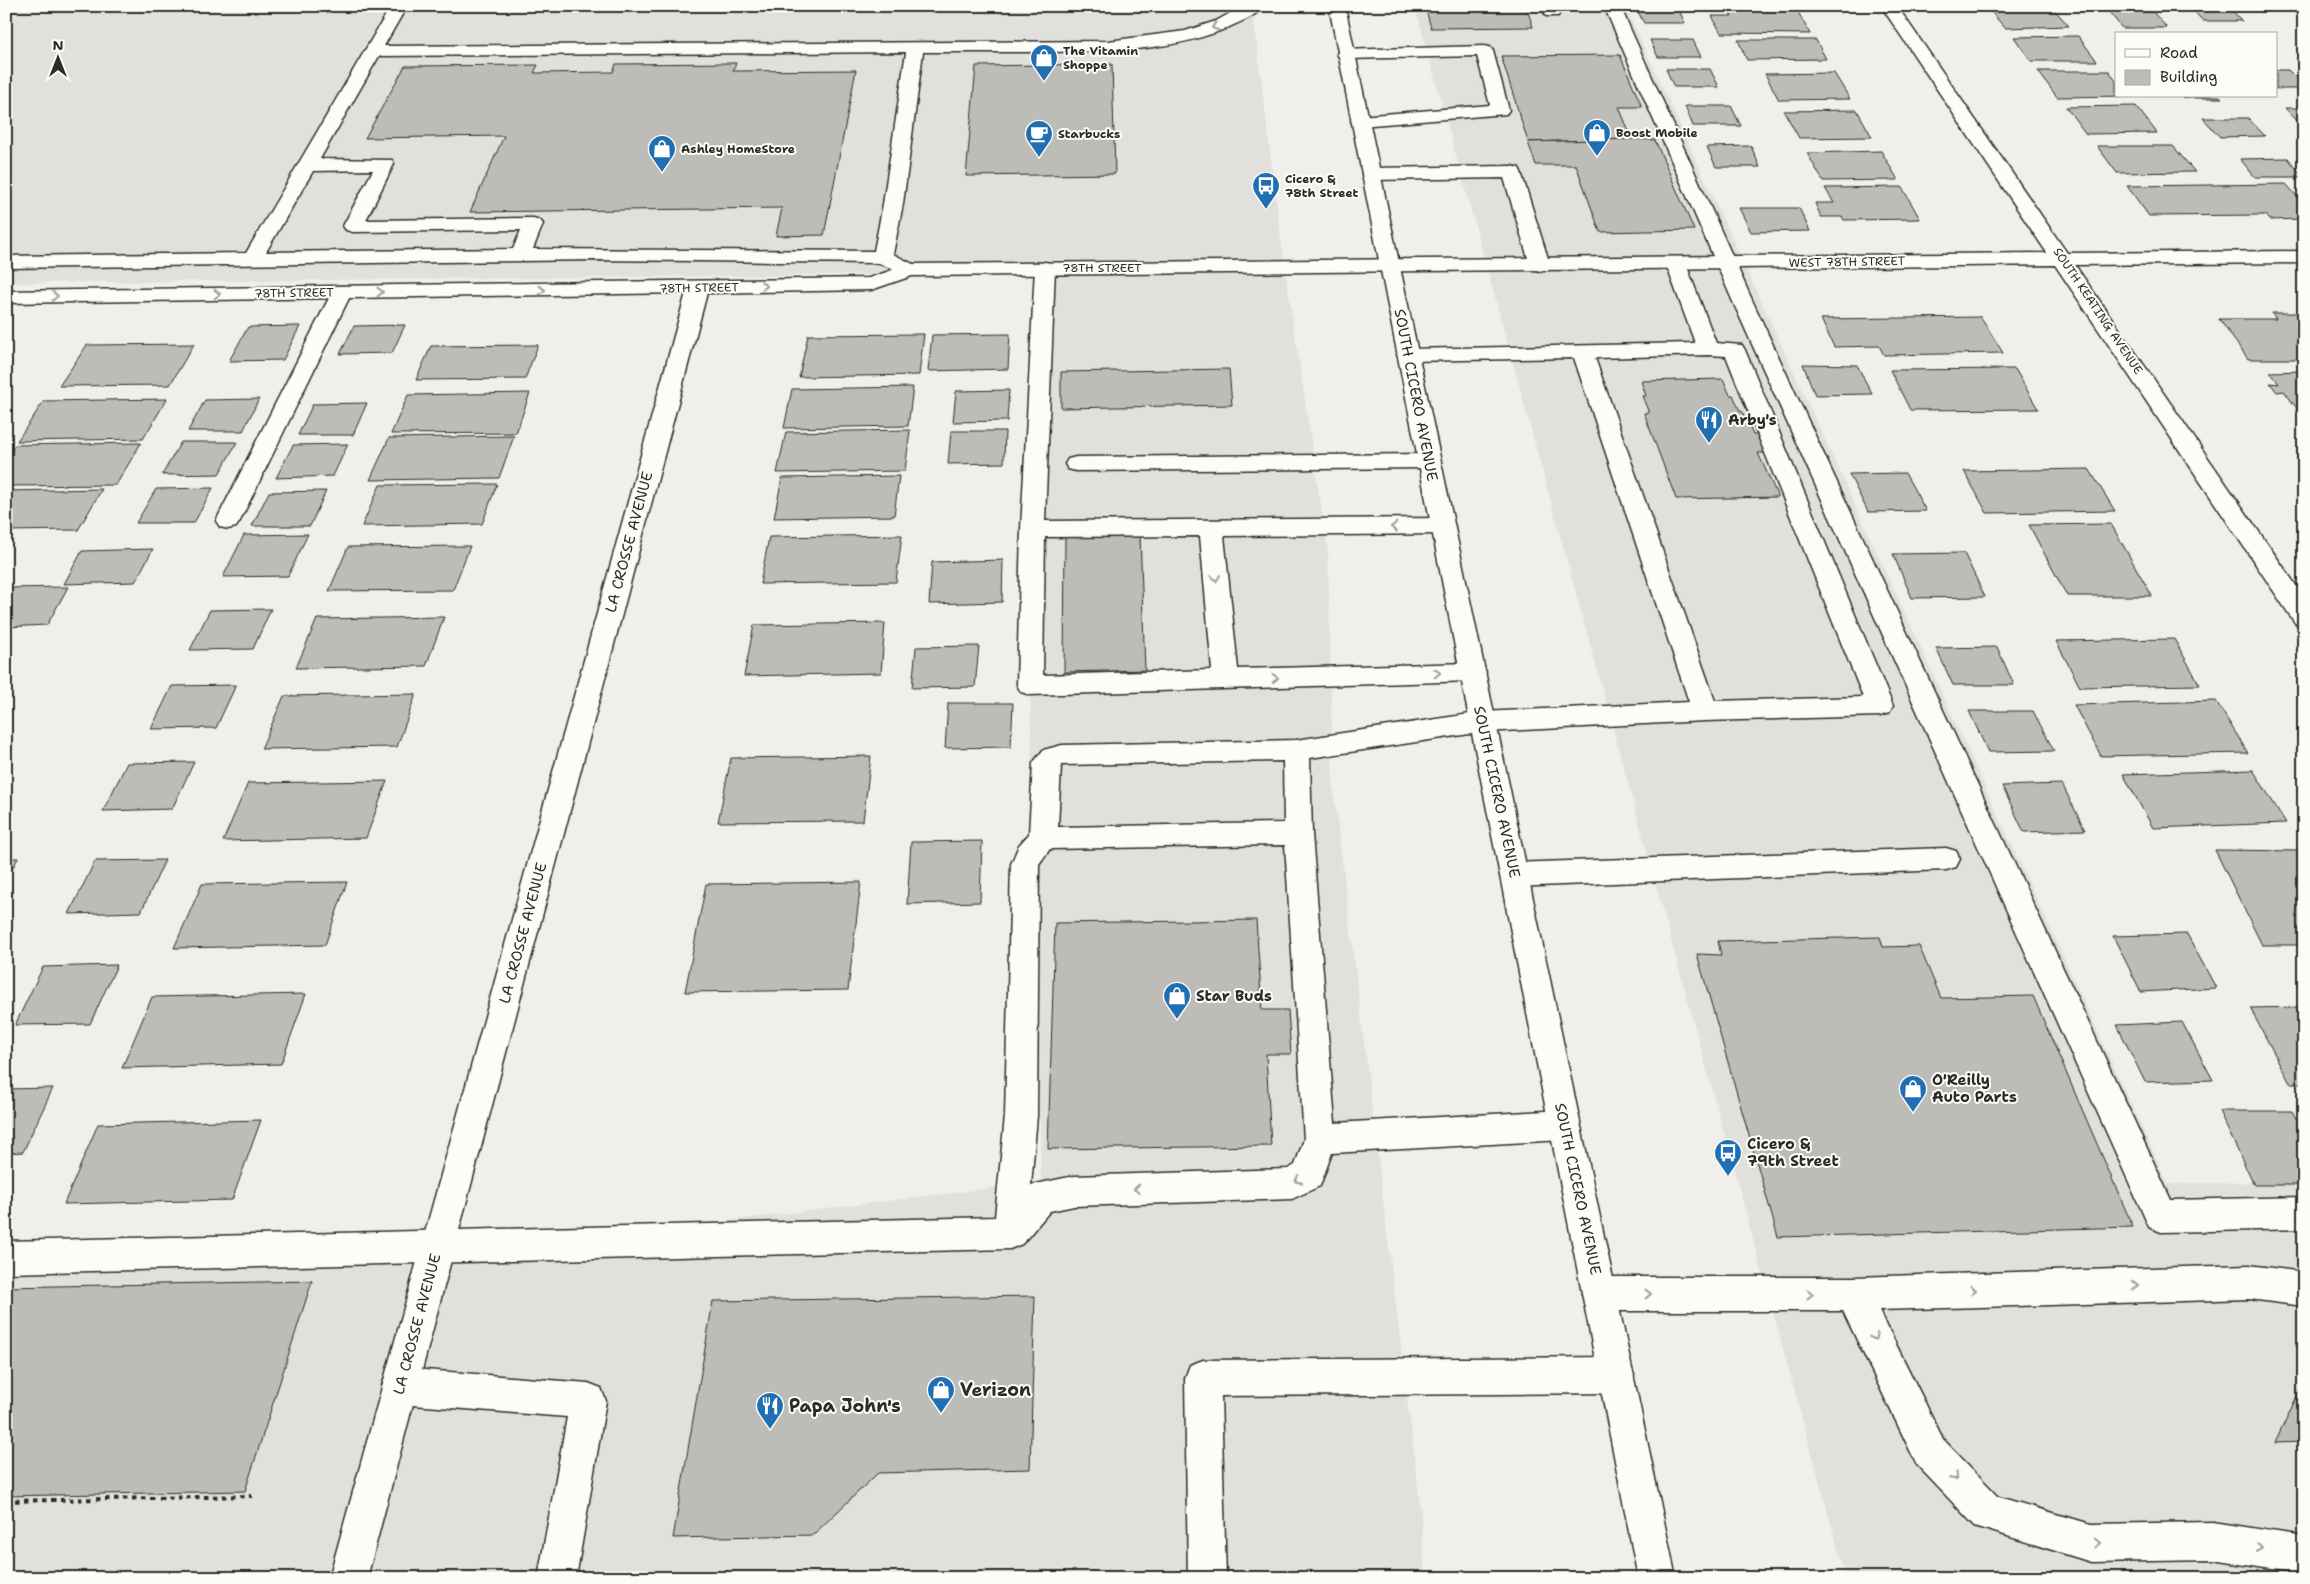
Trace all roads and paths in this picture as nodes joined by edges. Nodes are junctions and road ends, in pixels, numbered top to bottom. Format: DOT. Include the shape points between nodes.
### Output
graph roads {
  1 [pos="399,6"];
  2 [pos="1255,6"];
  3 [pos="1337,6"];
  4 [pos="1612,6"];
  5 [pos="1890,6"];
  6 [pos="915,48"];
  7 [pos="373,50"];
  8 [pos="1346,54"];
  9 [pos="1360,121"];
  10 [pos="307,165"];
  11 [pos="1371,174"];
  12 [pos="521,254"];
  13 [pos="883,257"];
  14 [pos="2304,257"];
  15 [pos="253,258"];
  16 [pos="2063,260"];
  17 [pos="6,262"];
  18 [pos="1726,263"];
  19 [pos="1676,264"];
  20 [pos="1540,265"];
  21 [pos="1390,266"];
  22 [pos="1045,268"];
  23 [pos="910,270"];
  24 [pos="698,288"];
  25 [pos="342,292"];
  26 [pos="6,297"];
  27 [pos="1708,350"];
  28 [pos="1582,351"];
  29 [pos="1408,355"];
  30 [pos="1429,461"];
  31 [pos="1076,464"];
  32 [pos="228,521"];
  33 [pos="1443,526"];
  34 [pos="1033,529"];
  35 [pos="1211,529"];
  36 [pos="2304,617"];
  37 [pos="1473,672"];
  38 [pos="1226,680"];
  39 [pos="1705,711"];
  40 [pos="1483,722"];
  41 [pos="1296,750"];
  42 [pos="1298,834"];
  43 [pos="1043,838"];
  44 [pos="1946,859"];
  45 [pos="1514,875"];
  46 [pos="1564,1125"];
  47 [pos="1320,1139"];
  48 [pos="2304,1213"];
  49 [pos="1010,1233"];
  50 [pos="437,1247"];
  51 [pos="6,1257"];
  52 [pos="2304,1289"];
  53 [pos="1599,1294"];
  54 [pos="1853,1294"];
  55 [pos="1616,1375"];
  56 [pos="400,1386"];
  57 [pos="252,1496"];
  58 [pos="6,1501"];
  59 [pos="2304,1554"];
  60 [pos="348,1578"];
  61 [pos="557,1578"];
  62 [pos="1207,1578"];
  63 [pos="1657,1578"];
  1 -- 7 [label="street"];
  2 -- 6 [label="street, one-way" via="1218,27 1172,39 1108,46"];
  3 -- 8 [label="street, SOUTH CICERO AVENUE"];
  4 -- 18 [label="street"];
  5 -- 16 [label="street, SOUTH KEATING AVENUE"];
  6 -- 7 [label="street"];
  6 -- 13 [label="street"];
  7 -- 10 [label="street"];
  8 -- 9 [label="street, SOUTH CICERO AVENUE"];
  8 -- 9 [label="street" via="1484,50 1500,110"];
  9 -- 11 [label="street, SOUTH CICERO AVENUE"];
  10 -- 12 [label="street" via="385,164 353,226 533,224"];
  10 -- 15 [label="street"];
  11 -- 20 [label="street" via="1512,172"];
  11 -- 21 [label="street, SOUTH CICERO AVENUE"];
  12 -- 13 [label="street"];
  12 -- 15 [label="street"];
  13 -- 23 [label="street"];
  14 -- 16 [label="street, WEST 78TH STREET"];
  15 -- 17 [label="street"];
  16 -- 18 [label="street, WEST 78TH STREET"];
  16 -- 36 [label="street, SOUTH KEATING AVENUE"];
  18 -- 19 [label="street, WEST 78TH STREET"];
  18 -- 48 [label="street" via="2161,1216"];
  19 -- 20 [label="street, WEST 78TH STREET"];
  19 -- 27 [label="street"];
  20 -- 21 [label="street, WEST 78TH STREET"];
  21 -- 22 [label="street, 78TH STREET"];
  21 -- 29 [label="street, SOUTH CICERO AVENUE"];
  22 -- 23 [label="street, 78TH STREET"];
  22 -- 34 [label="street"];
  24 -- 23 [label="street, 78TH STREET, one-way" via="872,284"];
  25 -- 24 [label="street, 78TH STREET, one-way"];
  24 -- 50 [label="street, LA CROSSE AVENUE"];
  26 -- 25 [label="street, 78TH STREET, one-way"];
  25 -- 32 [label="street"];
  27 -- 28 [label="street"];
  27 -- 39 [label="street" via="1734,350 1880,706"];
  28 -- 29 [label="street"];
  28 -- 39 [label="street"];
  29 -- 30 [label="street, SOUTH CICERO AVENUE"];
  30 -- 31 [label="street"];
  30 -- 33 [label="street, SOUTH CICERO AVENUE"];
  33 -- 35 [label="street, one-way"];
  33 -- 37 [label="street, SOUTH CICERO AVENUE"];
  34 -- 35 [label="street"];
  34 -- 38 [label="street" via="1030,685"];
  35 -- 38 [label="street, one-way"];
  38 -- 37 [label="street, one-way"];
  37 -- 40 [label="street, SOUTH CICERO AVENUE"];
  39 -- 40 [label="street"];
  40 -- 41 [label="street"];
  40 -- 45 [label="street, SOUTH CICERO AVENUE"];
  41 -- 42 [label="street"];
  41 -- 43 [label="street" via="1053,757 1047,763"];
  42 -- 43 [label="street"];
  42 -- 47 [label="street"];
  43 -- 49 [label="street" via="1029,853 1025,864 1021,1116"];
  44 -- 45 [label="street"];
  45 -- 46 [label="street, SOUTH CICERO AVENUE"];
  46 -- 47 [label="street"];
  46 -- 53 [label="street, SOUTH CICERO AVENUE"];
  47 -- 49 [label="street, one-way" via="1308,1175 1292,1184 1074,1191 1041,1197"];
  49 -- 50 [label="street"];
  50 -- 51 [label="street"];
  50 -- 56 [label="street, LA CROSSE AVENUE"];
  54 -- 52 [label="street, one-way" via="2249,1282"];
  53 -- 54 [label="street, one-way"];
  53 -- 55 [label="street, SOUTH CICERO AVENUE"];
  54 -- 59 [label="street, one-way" via="1930,1452 1988,1513 2091,1543 2214,1541"];
  55 -- 62 [label="street" via="1203,1378"];
  55 -- 63 [label="street, SOUTH CICERO AVENUE"];
  56 -- 60 [label="street, LA CROSSE AVENUE"];
  56 -- 61 [label="street" via="588,1401"];
  57 -- 58 [label="path"];
}
